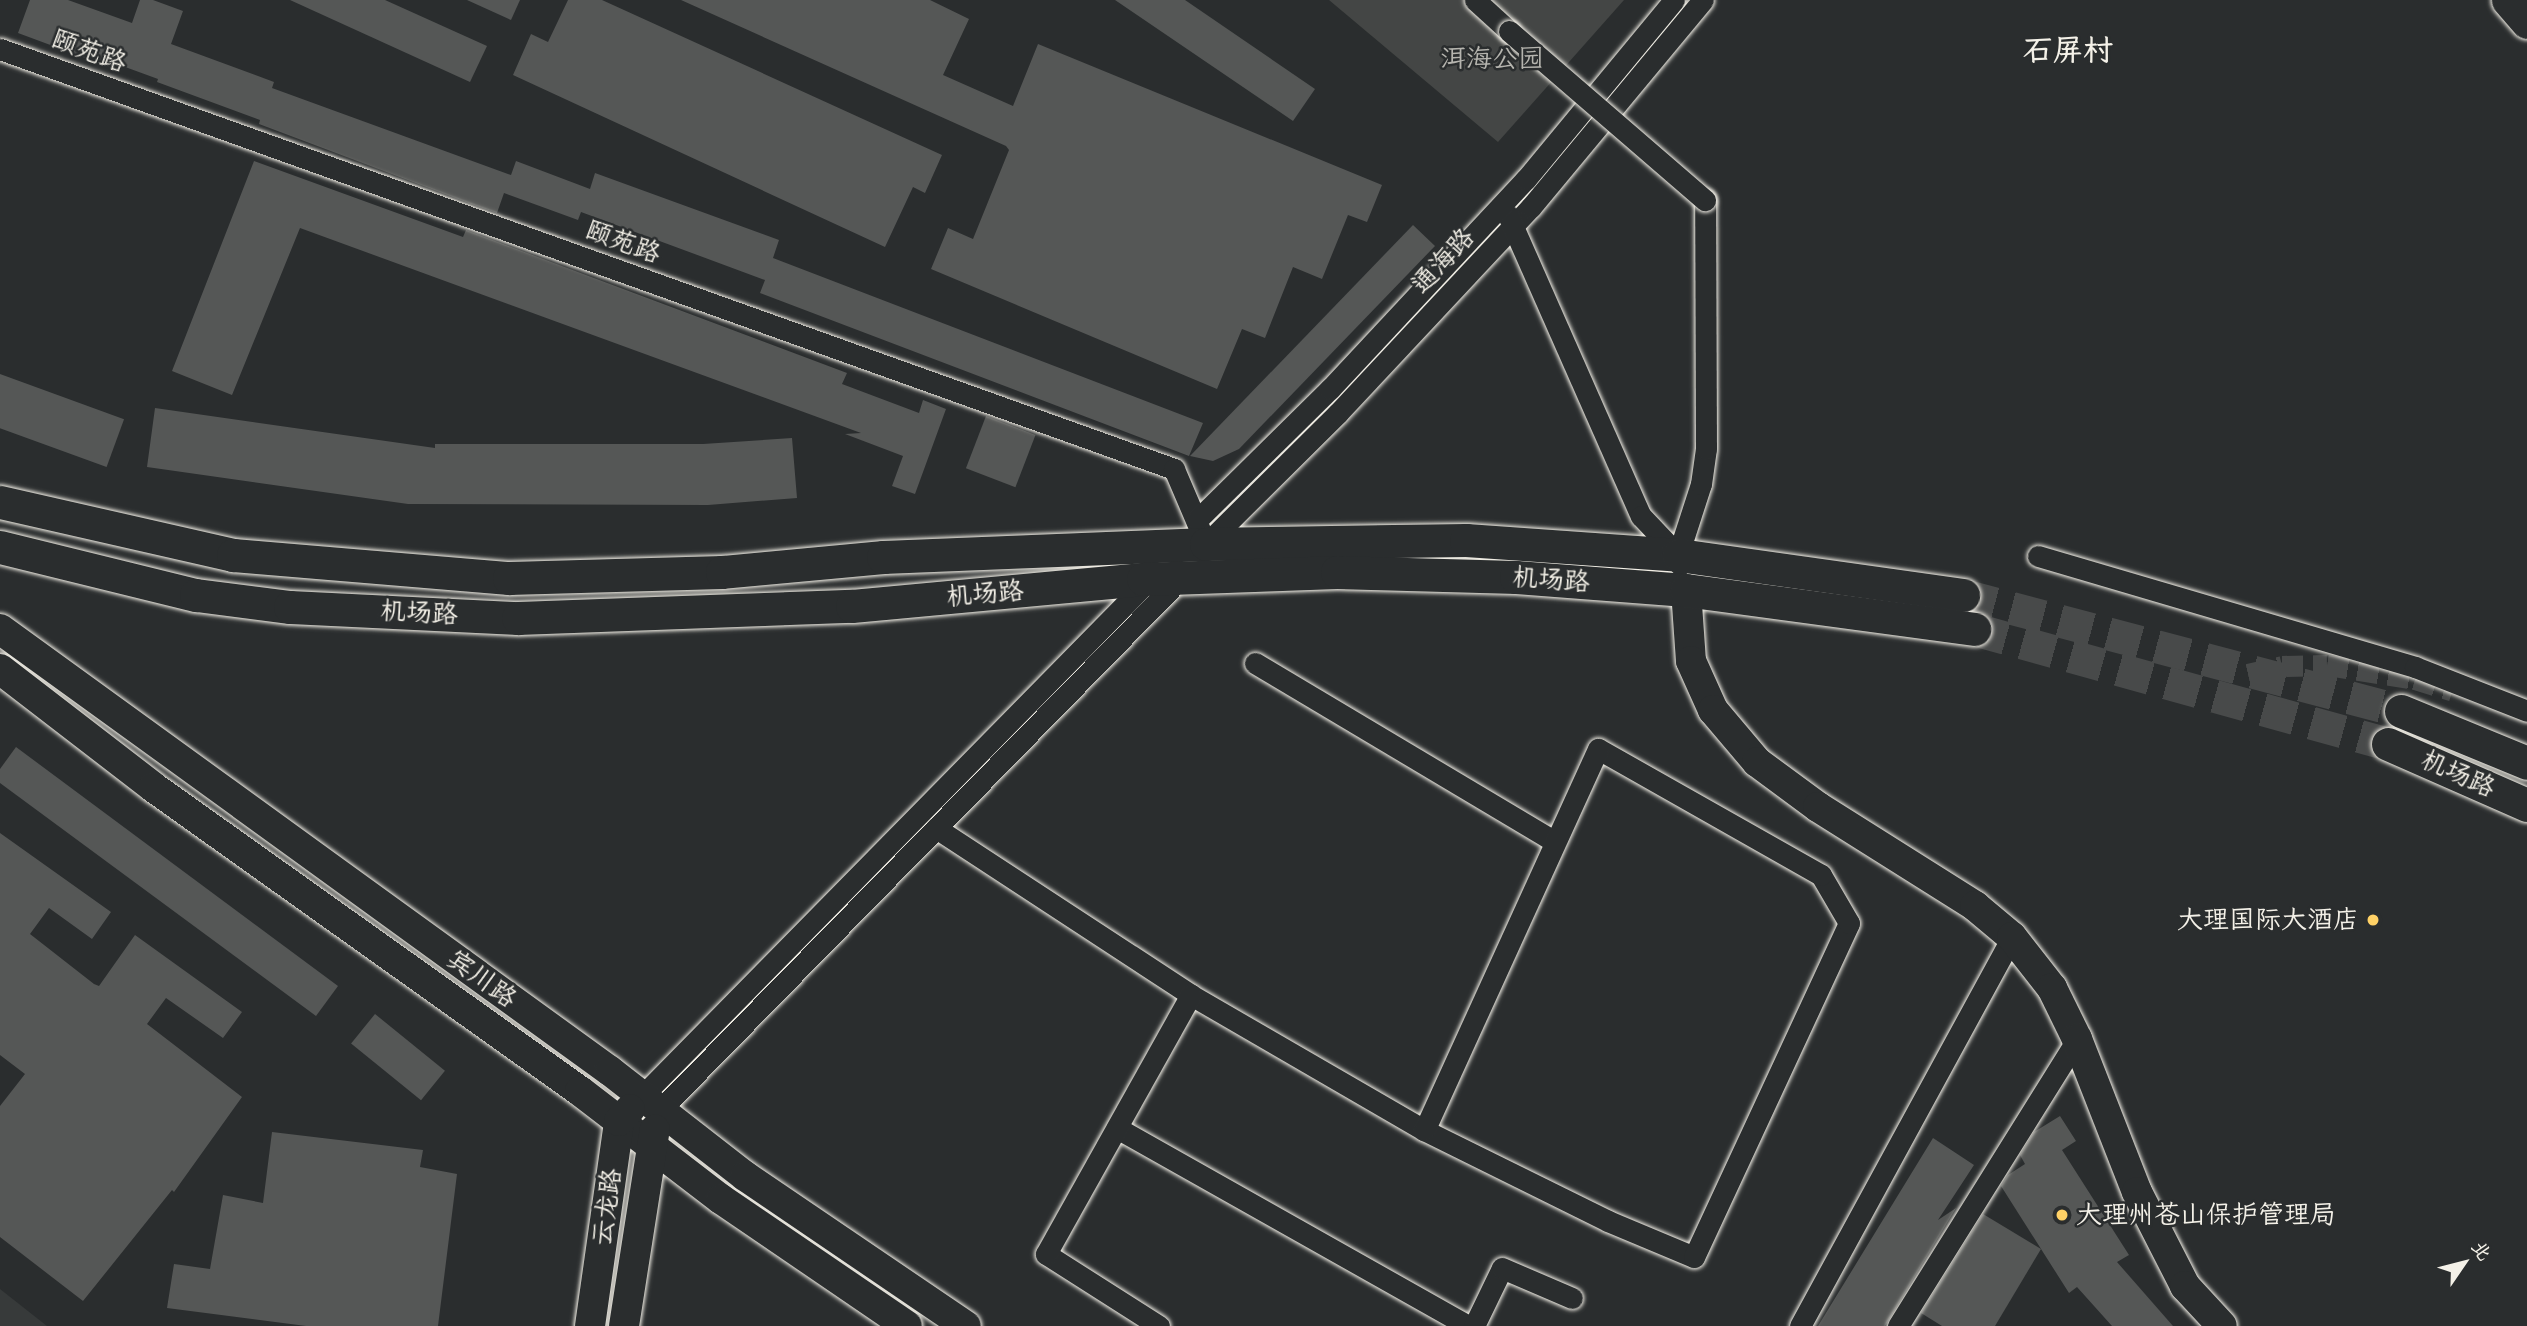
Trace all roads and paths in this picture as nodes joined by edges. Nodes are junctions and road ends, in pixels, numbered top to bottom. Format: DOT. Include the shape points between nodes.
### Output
graph roads {
  1 [pos="1475,0"];
  2 [pos="1674,0"];
  3 [pos="1703,0"];
  4 [pos="2508,0"];
  5 [pos="2527,22"];
  6 [pos="0,49"];
  7 [pos="1503,203"];
  8 [pos="1513,226"];
  9 [pos="0,502"];
  10 [pos="1202,532"];
  11 [pos="0,547"];
  12 [pos="1678,555"];
  13 [pos="2038,556"];
  14 [pos="1166,579"];
  15 [pos="1686,590"];
  16 [pos="1963,595"];
  17 [pos="0,629"];
  18 [pos="1974,629"];
  19 [pos="1255,663"];
  20 [pos="0,668"];
  21 [pos="2401,711"];
  22 [pos="2527,711"];
  23 [pos="2388,744"];
  24 [pos="2527,764"];
  25 [pos="2527,805"];
  26 [pos="936,828"];
  27 [pos="1555,842"];
  28 [pos="2012,937"];
  29 [pos="1191,995"];
  30 [pos="2077,1039"];
  31 [pos="651,1103"];
  32 [pos="619,1121"];
  33 [pos="1117,1128"];
  34 [pos="1424,1130"];
  35 [pos="650,1145"];
  36 [pos="1572,1298"];
  37 [pos="590,1326"];
  38 [pos="624,1326"];
  39 [pos="907,1326"];
  40 [pos="966,1326"];
  41 [pos="1159,1326"];
  42 [pos="1471,1326"];
  43 [pos="1800,1326"];
  44 [pos="1898,1326"];
  45 [pos="2222,1326"];
  1 -- 12 [label="street, bridge" via="1705,200 1706,449 1701,484"];
  2 -- 7 [label="street, 通海路"];
  3 -- 8 [label="street, 通海路"];
  4 -- 5 [label="main road"];
  6 -- 10 [label="street, 颐苑路" via="1174,469"];
  7 -- 8 [label="street"];
  7 -- 10 [label="street, 通海路"];
  8 -- 10 [label="street, 通海路" via="1338,413"];
  8 -- 12 [label="street" via="1640,516"];
  9 -- 10 [label="main road, 机场路" via="233,555 509,578 722,572"];
  10 -- 12 [label="main road, 机场路" via="1466,540"];
  11 -- 14 [label="main road, 机场路" via="196,595 290,607 518,618 852,606"];
  12 -- 15 [label="street"];
  12 -- 16 [label="main road, 机场路"];
  13 -- 22 [label="street" via="2415,667"];
  14 -- 15 [label="main road, 机场路" via="1337,572 1516,577"];
  14 -- 26 [label="street"];
  14 -- 31 [label="street"];
  15 -- 18 [label="main road, 机场路"];
  15 -- 28 [label="main road" via="1690,661 1713,710 1757,762 1975,906"];
  17 -- 31 [label="main road, 宾川路"];
  19 -- 27 [label="street"];
  20 -- 32 [label="main road, 宾川路" via="153,787"];
  21 -- 24 [label="main road, 机场路"];
  23 -- 25 [label="main road, 机场路"];
  26 -- 29 [label="street"];
  26 -- 31 [label="street"];
  27 -- 34 [label="street"];
  27 -- 34 [label="street" via="1598,749 1821,875 1849,923 1693,1257 1608,1221"];
  28 -- 30 [label="main road" via="2052,988"];
  28 -- 43 [label="street"];
  29 -- 33 [label="street"];
  29 -- 34 [label="street"];
  30 -- 44 [label="street"];
  30 -- 45 [label="main road" via="2137,1192 2185,1286"];
  31 -- 32 [label="main road"];
  31 -- 35 [label="main road, 云龙路"];
  31 -- 40 [label="main road, 宾川路" via="745,1176"];
  32 -- 35 [label="main road, 宾川路"];
  32 -- 37 [label="main road, 云龙路"];
  33 -- 41 [label="street" via="1046,1254"];
  33 -- 42 [label="street"];
  35 -- 38 [label="main road, 云龙路"];
  35 -- 39 [label="main road, 宾川路"];
  36 -- 42 [label="street" via="1502,1268"];
}
